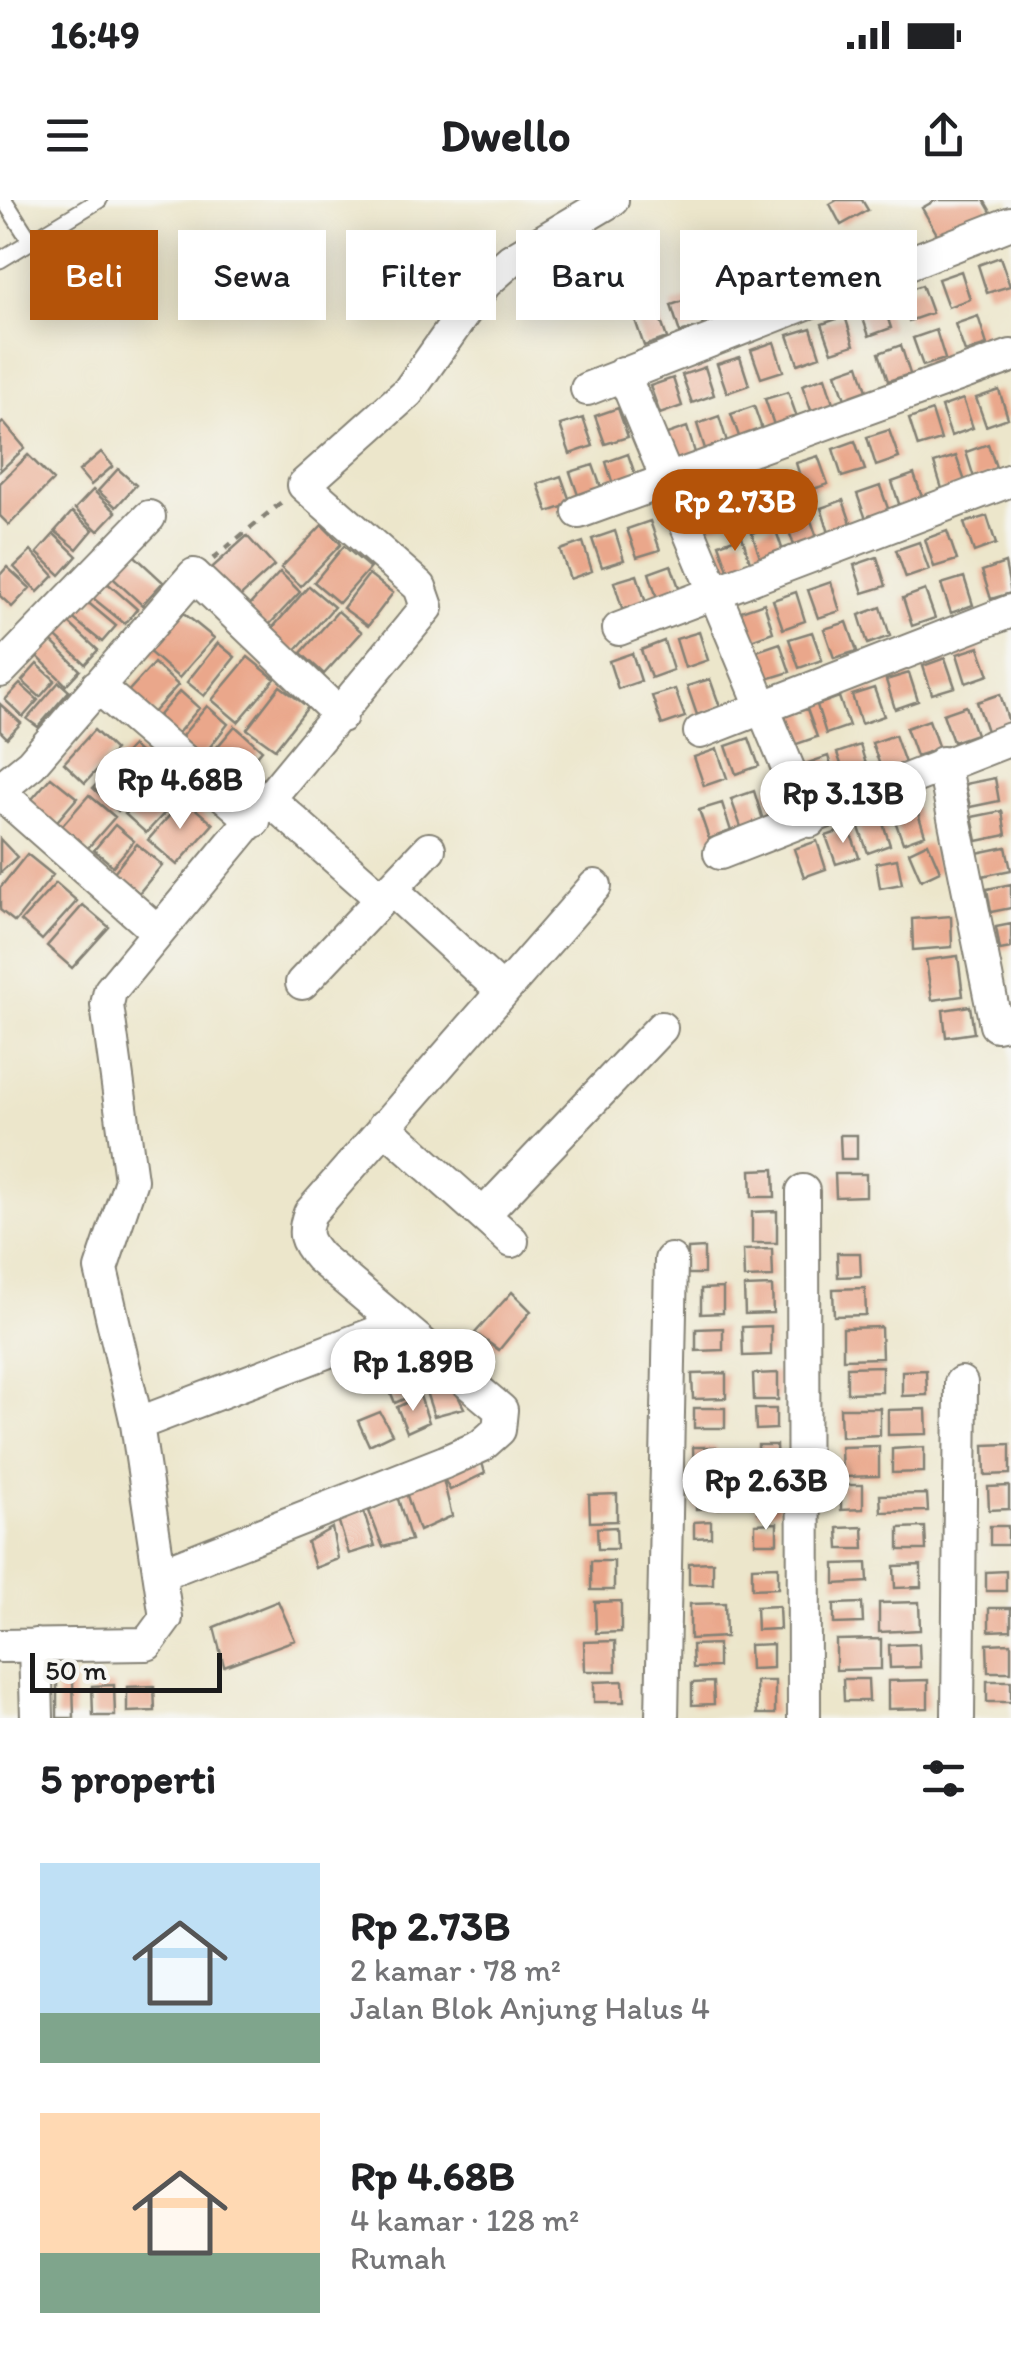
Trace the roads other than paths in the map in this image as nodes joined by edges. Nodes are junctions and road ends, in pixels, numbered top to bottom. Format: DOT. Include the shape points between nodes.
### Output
graph roads {
  1 [pos="4,200"];
  2 [pos="99,200"];
  3 [pos="600,202"];
  4 [pos="1011,223"];
  5 [pos="50,230"];
  6 [pos="30,242"];
  7 [pos="0,260"];
  8 [pos="1011,356"];
  9 [pos="623,373"];
  10 [pos="587,389"];
  11 [pos="1011,480"];
  12 [pos="668,481"];
  13 [pos="579,512"];
  14 [pos="149,517"];
  15 [pos="715,590"];
  16 [pos="1011,611"];
  17 [pos="618,629"];
  18 [pos="0,671"];
  19 [pos="98,686"];
  20 [pos="764,704"];
  21 [pos="341,716"];
  22 [pos="700,732"];
  23 [pos="1011,739"];
  24 [pos="943,763"];
  25 [pos="0,791"];
  26 [pos="262,811"];
  27 [pos="810,821"];
  28 [pos="429,848"];
  29 [pos="720,853"];
  30 [pos="594,886"];
  31 [pos="386,894"];
  32 [pos="158,932"];
  33 [pos="302,983"];
  34 [pos="500,990"];
  35 [pos="1011,1022"];
  36 [pos="661,1028"];
  37 [pos="384,1126"];
  38 [pos="803,1190"];
  39 [pos="484,1214"];
  40 [pos="512,1241"];
  41 [pos="670,1260"];
  42 [pos="397,1325"];
  43 [pos="961,1383"];
  44 [pos="137,1424"];
  45 [pos="160,1574"];
  46 [pos="35,1645"];
  47 [pos="0,1646"];
  48 [pos="37,1718"];
  49 [pos="662,1718"];
  50 [pos="804,1718"];
  51 [pos="958,1718"];
  1 -- 6 [label="lane"];
  2 -- 5 [label="lane"];
  3 -- 21 [label="street" via="486,283 408,392 304,485 420,586 426,607"];
  4 -- 9 [label="street"];
  6 -- 7 [label="lane"];
  8 -- 12 [label="street"];
  9 -- 10 [label="street"];
  9 -- 12 [label="street"];
  11 -- 15 [label="street"];
  12 -- 13 [label="street"];
  12 -- 15 [label="street"];
  14 -- 18 [label="street"];
  15 -- 17 [label="street"];
  15 -- 20 [label="street"];
  16 -- 20 [label="street"];
  19 -- 21 [label="street" via="194,575"];
  19 -- 25 [label="street"];
  19 -- 26 [label="street"];
  20 -- 22 [label="street"];
  20 -- 27 [label="street"];
  21 -- 26 [label="street"];
  23 -- 24 [label="street"];
  24 -- 27 [label="street"];
  24 -- 35 [label="street" via="996,1025"];
  25 -- 32 [label="street"];
  26 -- 31 [label="street"];
  26 -- 32 [label="street"];
  27 -- 29 [label="street"];
  28 -- 31 [label="street"];
  30 -- 34 [label="street"];
  31 -- 33 [label="street"];
  31 -- 34 [label="street"];
  32 -- 44 [label="street" via="116,982 107,1005 131,1180 101,1269"];
  34 -- 37 [label="street"];
  36 -- 39 [label="street"];
  37 -- 39 [label="street"];
  37 -- 42 [label="street" via="304,1228 305,1241 319,1257"];
  38 -- 50 [label="street"];
  39 -- 40 [label="street"];
  41 -- 49 [label="street"];
  42 -- 44 [label="street"];
  42 -- 45 [label="street" via="502,1410 499,1430 482,1446 445,1462"];
  43 -- 51 [label="street"];
  44 -- 45 [label="street"];
  45 -- 46 [label="street" via="166,1618 147,1644"];
  46 -- 47 [label="street"];
  46 -- 48 [label="street"];
}
